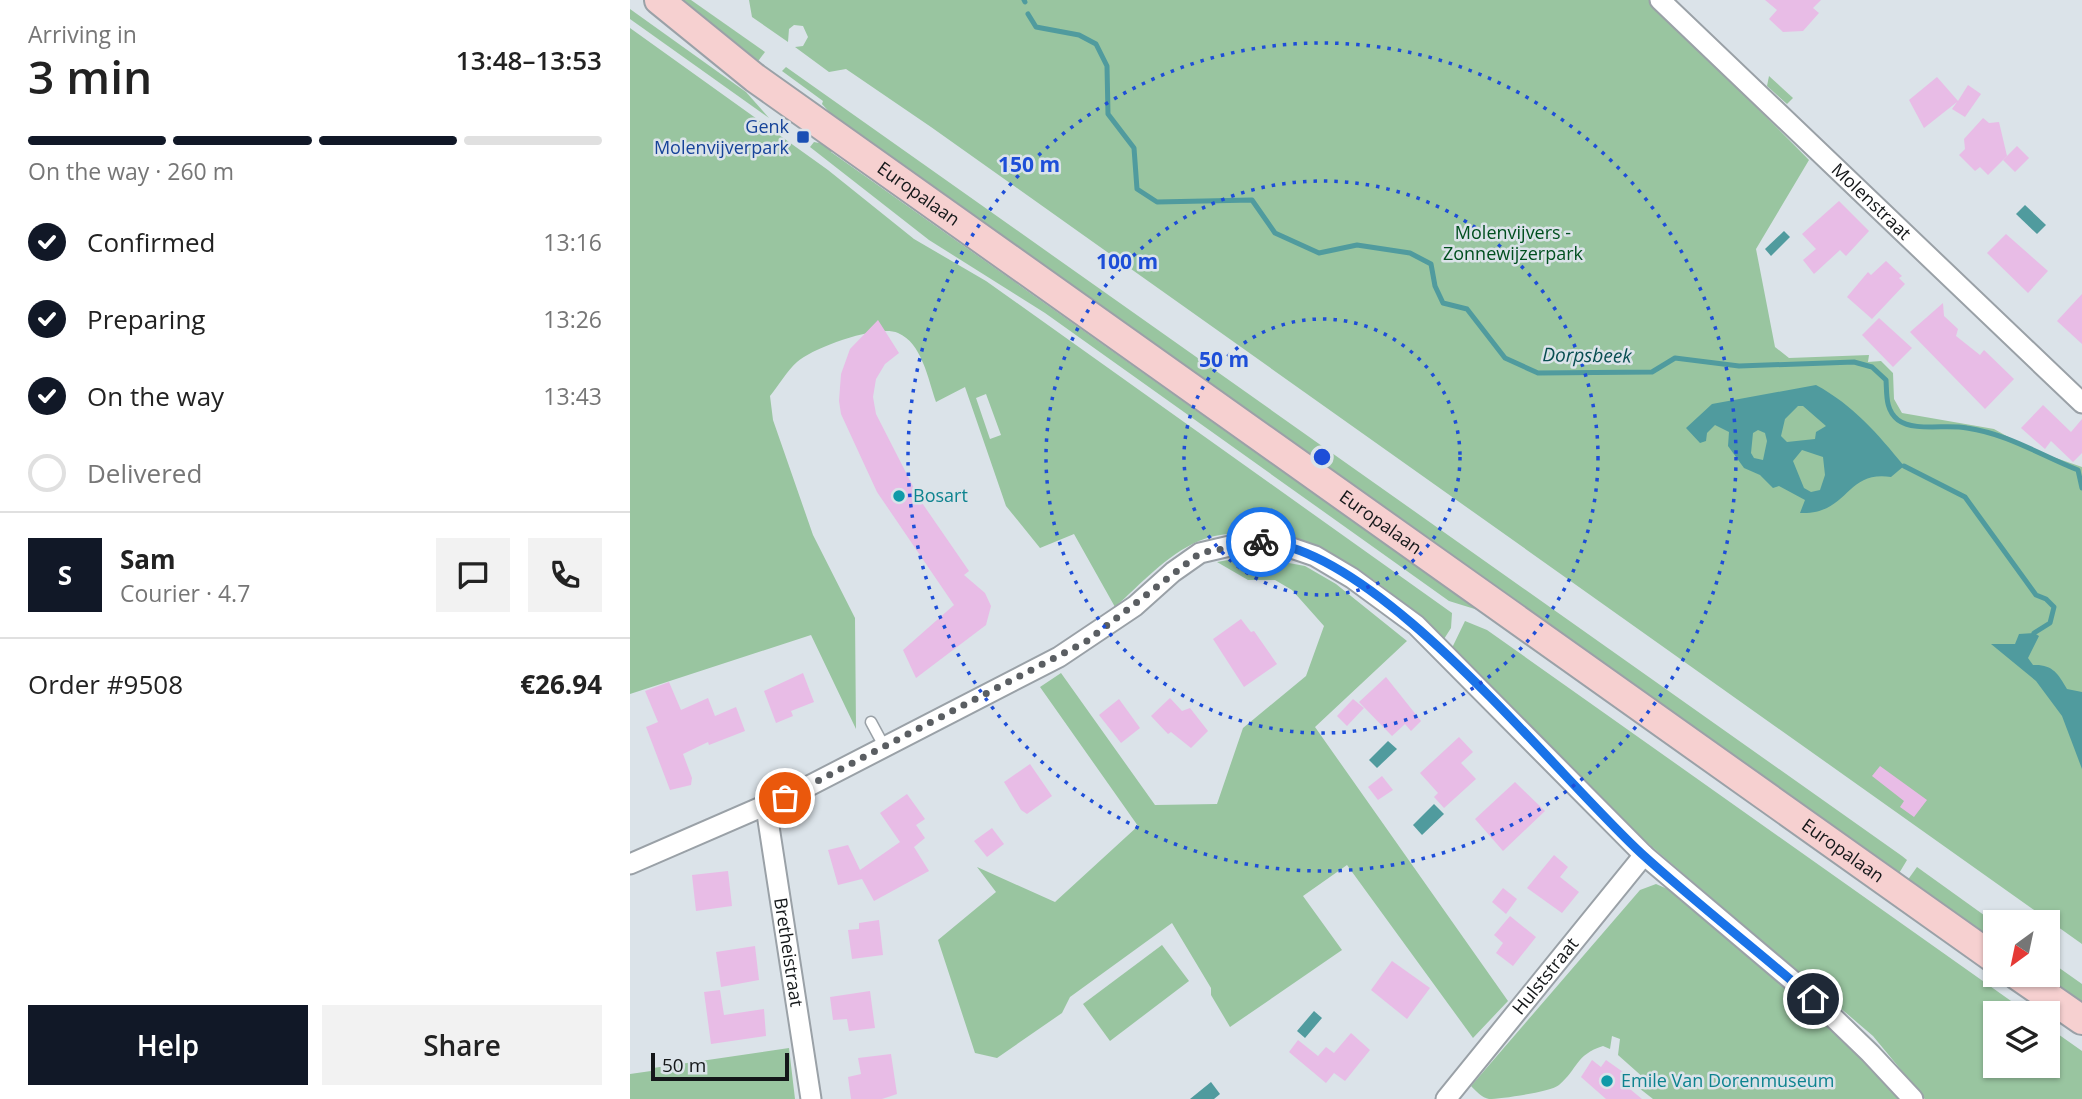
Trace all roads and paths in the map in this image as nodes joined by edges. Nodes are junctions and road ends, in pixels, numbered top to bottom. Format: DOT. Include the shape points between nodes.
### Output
graph roads {
  1 [pos="635,0"];
  2 [pos="659,0"];
  3 [pos="1660,0"];
  4 [pos="730,60"];
  5 [pos="2082,403"];
  6 [pos="871,722"];
  7 [pos="885,748"];
  8 [pos="766,807"];
  9 [pos="1644,855"];
  10 [pos="630,864"];
  11 [pos="1983,950"];
  12 [pos="2034,987"];
  13 [pos="2082,1020"];
  14 [pos="811,1099"];
  15 [pos="1446,1099"];
  16 [pos="1913,1099"];
  1 -- 4 [label="main road, Europalaan" via="692,41"];
  2 -- 4 [label="main road, Europalaan"];
  3 -- 5 [label="street, Molenstraat"];
  4 -- 11 [label="main road, Europalaan"];
  6 -- 7 [label="lane"];
  7 -- 8 [label="street"];
  7 -- 9 [label="street" via="1087,641 1200,553 1251,541 1274,542 1315,556 1416,625"];
  8 -- 10 [label="street"];
  8 -- 14 [label="street, Bretheistraat"];
  9 -- 15 [label="street, Hulststraat"];
  9 -- 16 [label="street" via="1813,999"];
  12 -- 13 [label="main road"];
}
